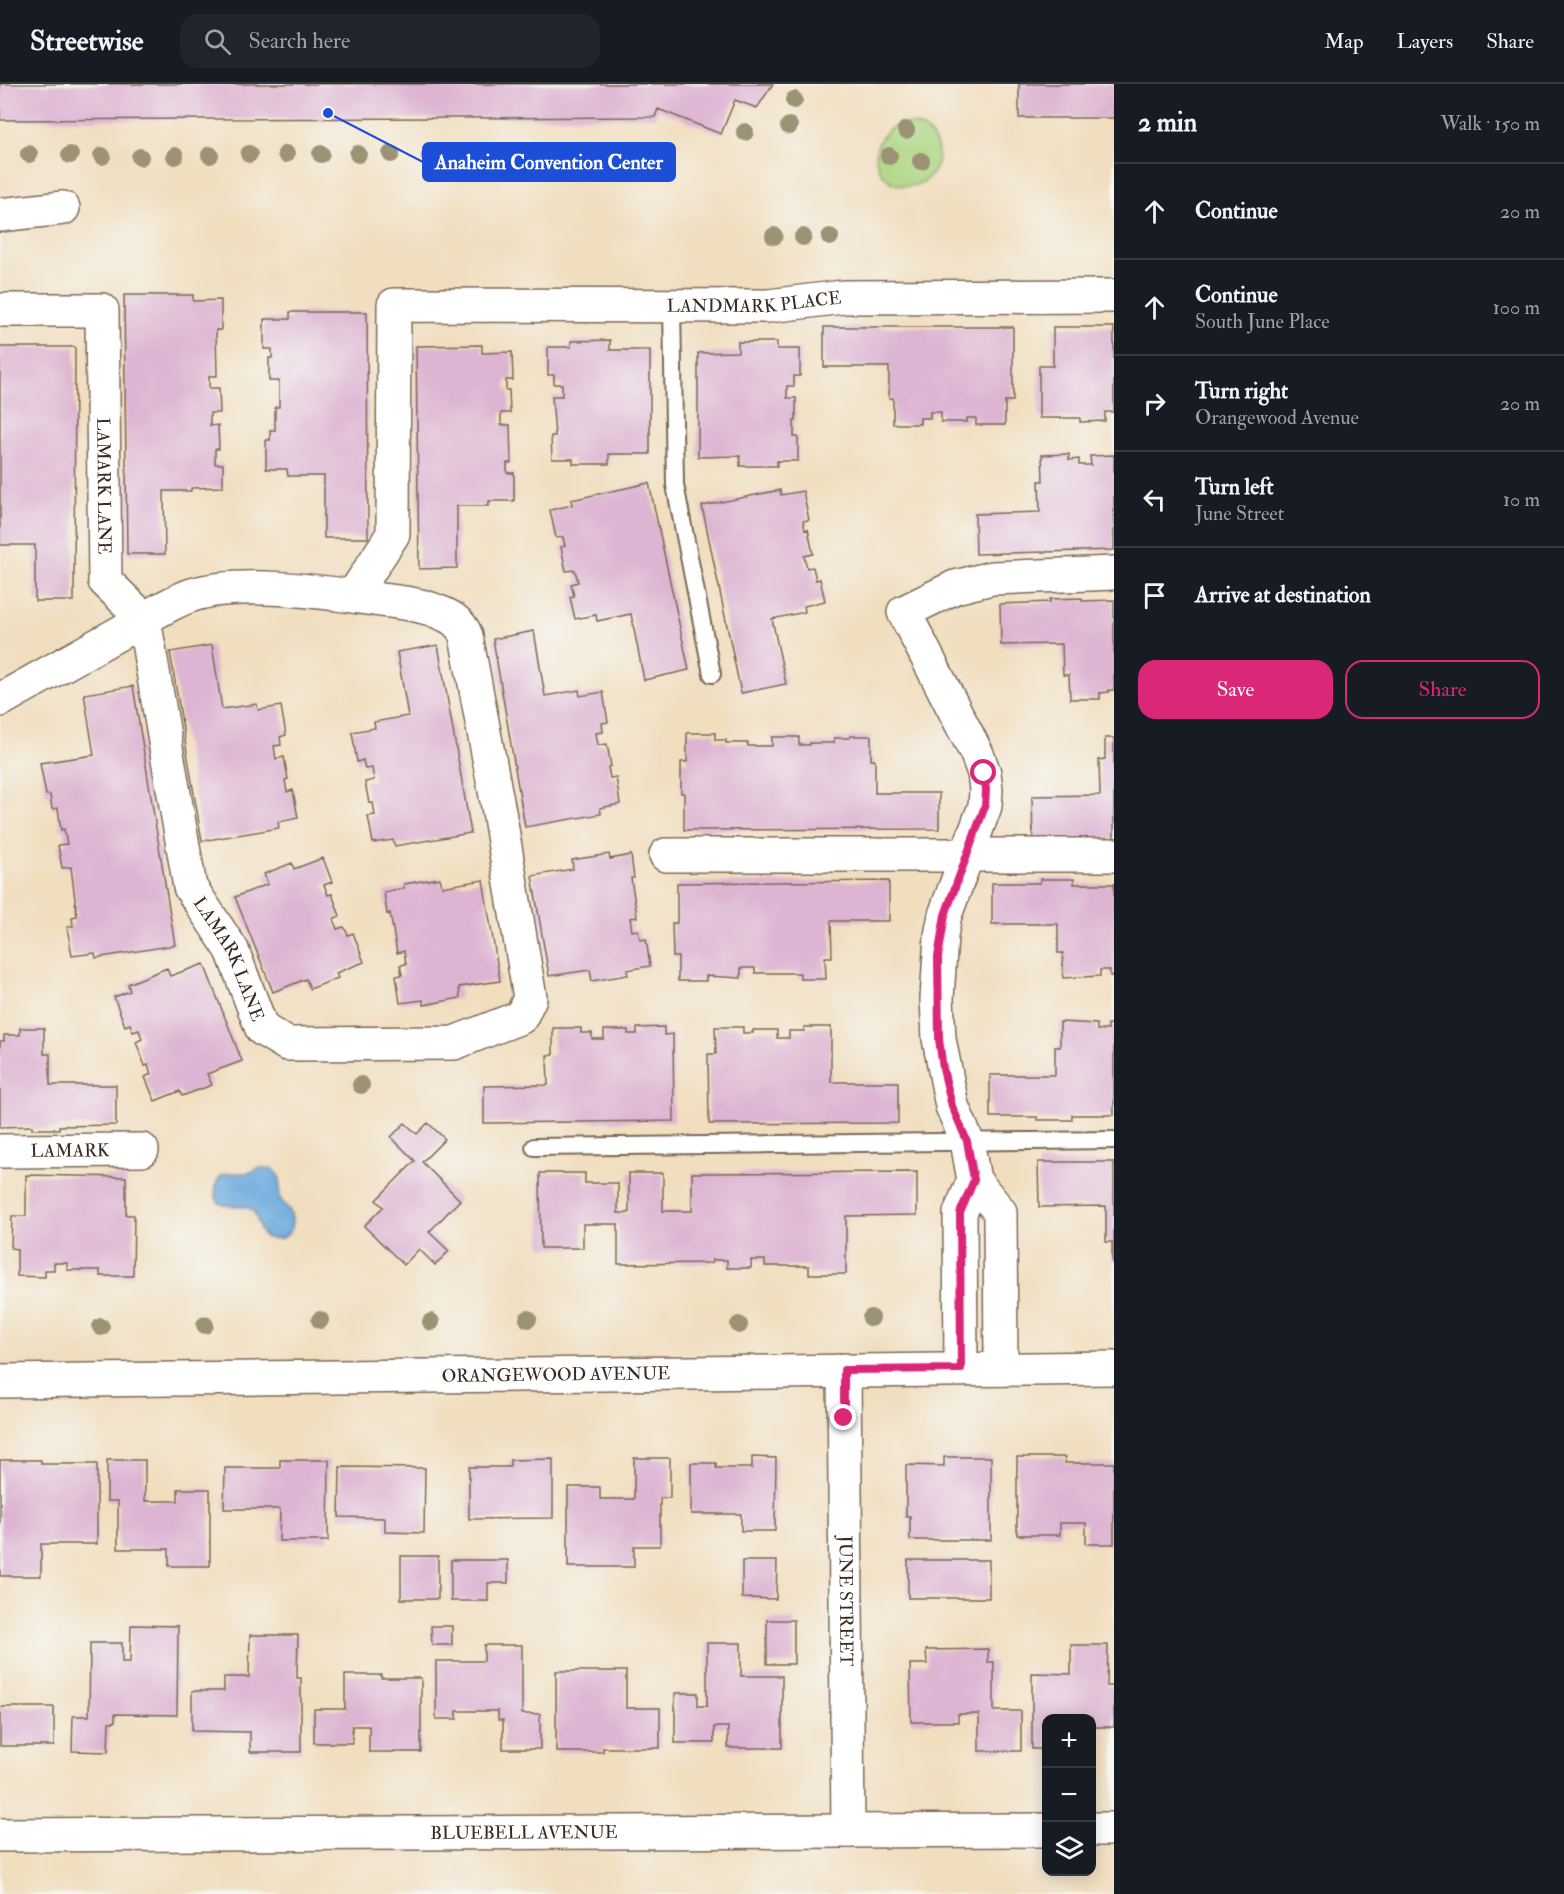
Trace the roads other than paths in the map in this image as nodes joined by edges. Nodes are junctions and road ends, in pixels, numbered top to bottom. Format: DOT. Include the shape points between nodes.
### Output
graph roads {
  1 [pos="63,208"];
  2 [pos="0,215"];
  3 [pos="1114,296"];
  4 [pos="672,305"];
  5 [pos="0,310"];
  6 [pos="1114,573"];
  7 [pos="353,596"];
  8 [pos="144,619"];
  9 [pos="712,674"];
  10 [pos="0,700"];
  11 [pos="666,855"];
  12 [pos="967,855"];
  13 [pos="1114,855"];
  14 [pos="1114,1140"];
  15 [pos="967,1141"];
  16 [pos="534,1147"];
  17 [pos="142,1150"];
  18 [pos="0,1151"];
  19 [pos="974,1180"];
  20 [pos="1114,1368"];
  21 [pos="961,1369"];
  22 [pos="1001,1369"];
  23 [pos="844,1370"];
  24 [pos="0,1381"];
  25 [pos="1096,1829"];
  26 [pos="1114,1829"];
  27 [pos="1042,1830"];
  28 [pos="848,1831"];
  29 [pos="0,1835"];
  1 -- 2 [label="street"];
  3 -- 4 [label="street, LANDMARK PLACE" via="843,297 768,306"];
  4 -- 7 [label="street, LANDMARK PLACE" via="394,304 393,534"];
  4 -- 9 [label="lane" via="675,485"];
  5 -- 8 [label="street, LAMARK LANE" via="102,310 105,581"];
  6 -- 12 [label="street" via="992,578 956,587 904,612 984,773 985,806"];
  7 -- 8 [label="street, LAMARK LANE" via="281,589 208,591"];
  7 -- 8 [label="street, LAMARK LANE" via="435,610 457,621 466,636 530,998 521,1017 454,1043 287,1044 262,1029 232,950 190,887"];
  8 -- 10 [label="street, LAMARK LANE"];
  11 -- 12 [label="street"];
  12 -- 13 [label="street"];
  12 -- 15 [label="street" via="945,915 937,999 943,1069 952,1106"];
  14 -- 15 [label="lane"];
  15 -- 16 [label="lane"];
  15 -- 19 [label="street"];
  17 -- 18 [label="street, LAMARK"];
  19 -- 21 [label="street" via="960,1213"];
  19 -- 22 [label="street" via="1000,1212"];
  20 -- 22 [label="street, ORANGEWOOD AVENUE"];
  21 -- 22 [label="street, ORANGEWOOD AVENUE"];
  21 -- 23 [label="street, ORANGEWOOD AVENUE"];
  23 -- 24 [label="street, ORANGEWOOD AVENUE"];
  23 -- 28 [label="street, JUNE STREET"];
  25 -- 26 [label="street"];
  27 -- 28 [label="street, BLUEBELL AVENUE"];
  28 -- 29 [label="street, BLUEBELL AVENUE"];
}
